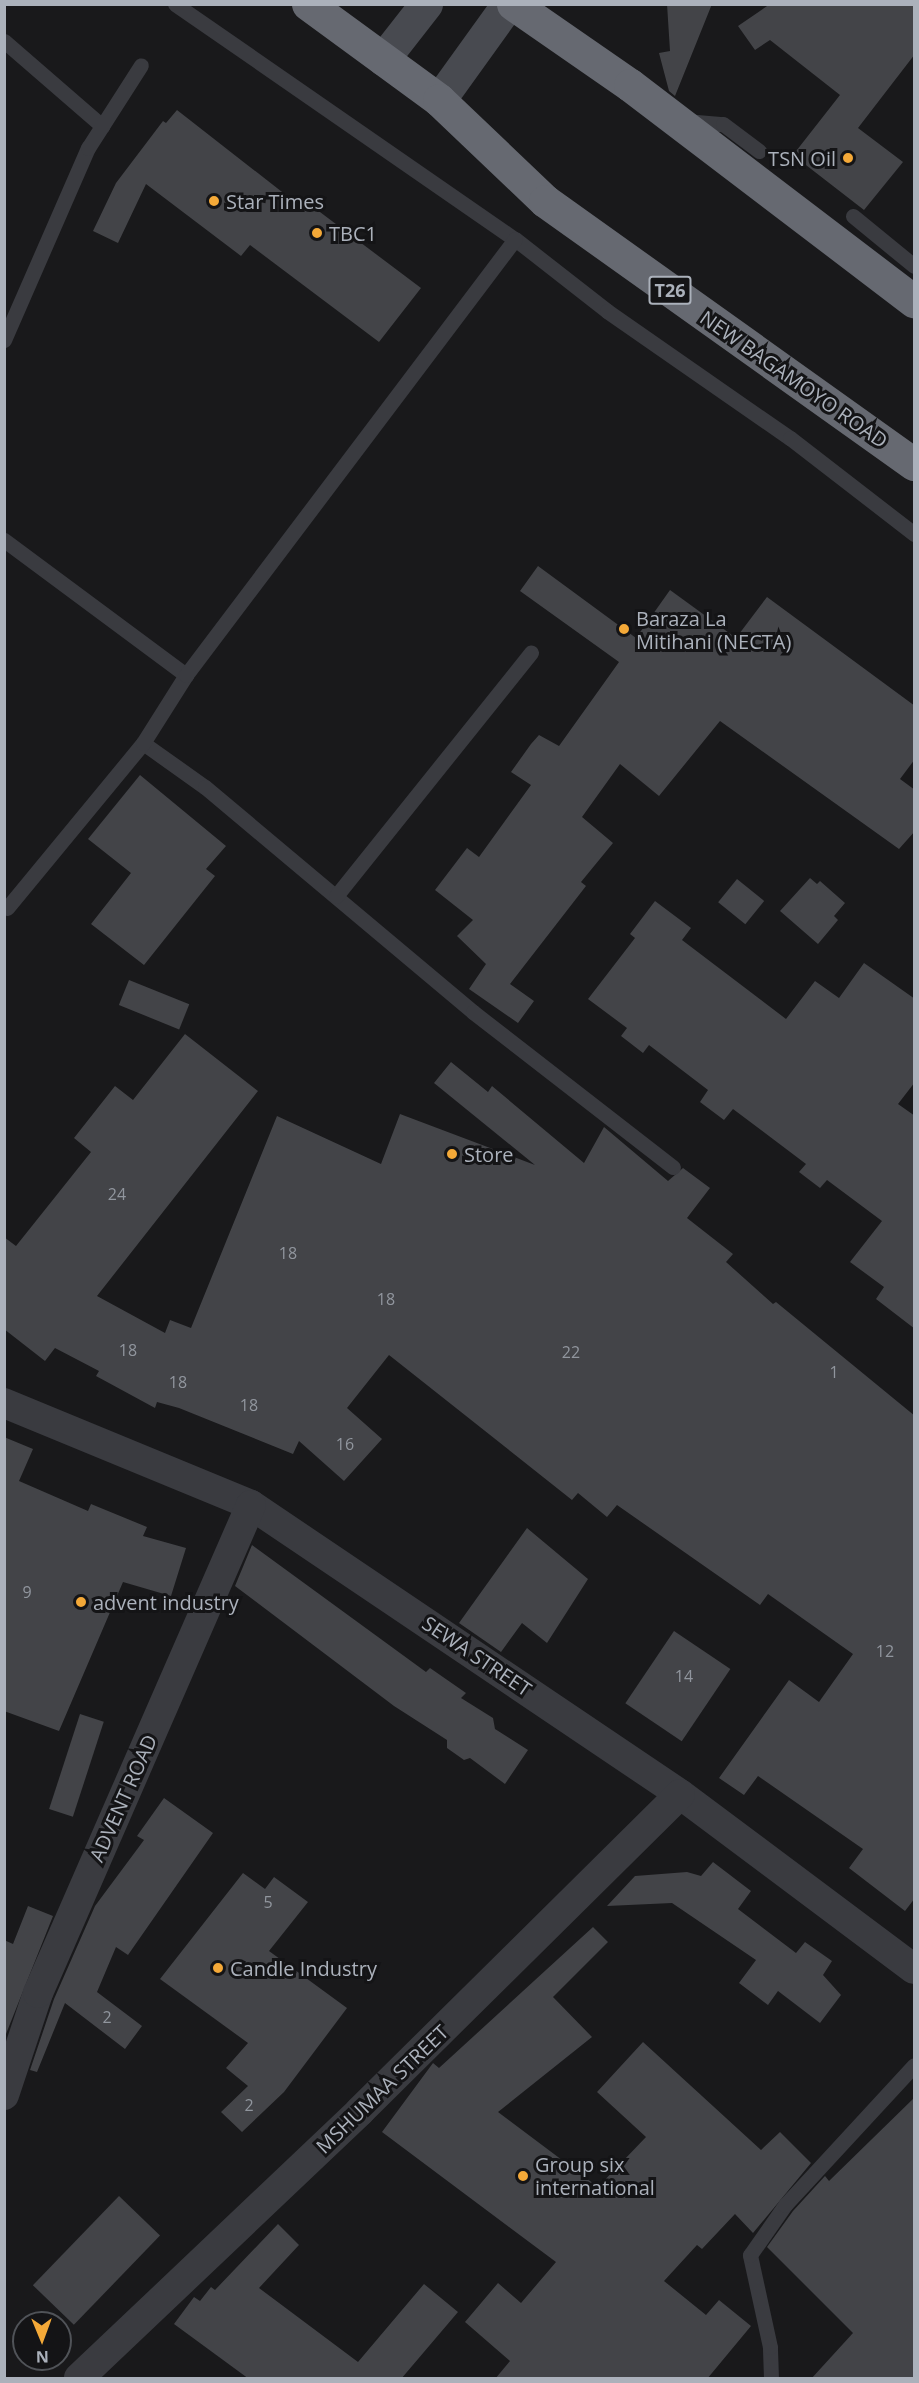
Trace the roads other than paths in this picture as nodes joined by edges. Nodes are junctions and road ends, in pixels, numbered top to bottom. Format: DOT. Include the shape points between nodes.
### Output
graph roads {
  1 [pos="175,4"];
  2 [pos="308,4"];
  3 [pos="426,4"];
  4 [pos="511,4"];
  5 [pos="6,48"];
  6 [pos="383,59"];
  7 [pos="141,65"];
  8 [pos="439,99"];
  9 [pos="680,122"];
  10 [pos="102,126"];
  11 [pos="759,151"];
  12 [pos="854,216"];
  13 [pos="515,239"];
  14 [pos="915,266"];
  15 [pos="915,302"];
  16 [pos="4,340"];
  17 [pos="915,464"];
  18 [pos="915,534"];
  19 [pos="4,540"];
  20 [pos="531,653"];
  21 [pos="186,675"];
  22 [pos="143,743"];
  23 [pos="336,896"];
  24 [pos="7,908"];
  25 [pos="673,1167"];
  26 [pos="4,1403"];
  27 [pos="251,1505"];
  28 [pos="680,1794"];
  29 [pos="915,1969"];
  30 [pos="915,2065"];
  31 [pos="4,2095"];
  32 [pos="79,2379"];
  33 [pos="771,2379"];
  1 -- 13 [label="lane"];
  2 -- 6 [label="highway, NEW BAGAMOYO ROAD / T26"];
  3 -- 6 [label="main road"];
  4 -- 8 [label="main road"];
  4 -- 9 [label="highway"];
  5 -- 10 [label="lane"];
  6 -- 8 [label="highway, NEW BAGAMOYO ROAD / T26"];
  7 -- 10 [label="lane"];
  8 -- 17 [label="highway, NEW BAGAMOYO ROAD / T26" via="545,201"];
  9 -- 11 [label="lane" via="723,124"];
  9 -- 15 [label="highway"];
  10 -- 16 [label="lane" via="88,148"];
  12 -- 14 [label="lane"];
  13 -- 18 [label="lane" via="607,311 790,438"];
  13 -- 21 [label="lane"];
  19 -- 21 [label="lane"];
  20 -- 23 [label="lane"];
  21 -- 22 [label="lane"];
  22 -- 23 [label="lane" via="205,787"];
  22 -- 24 [label="lane"];
  23 -- 25 [label="lane" via="473,1012"];
  26 -- 27 [label="street, SEWA STREET"];
  27 -- 28 [label="street, SEWA STREET"];
  27 -- 31 [label="street, ADVENT ROAD" via="38,1993"];
  28 -- 29 [label="street, SEWA STREET"];
  28 -- 32 [label="street, MSHUMAA STREET" via="360,2111"];
  30 -- 33 [label="lane" via="785,2205 750,2255 770,2347"];
}
